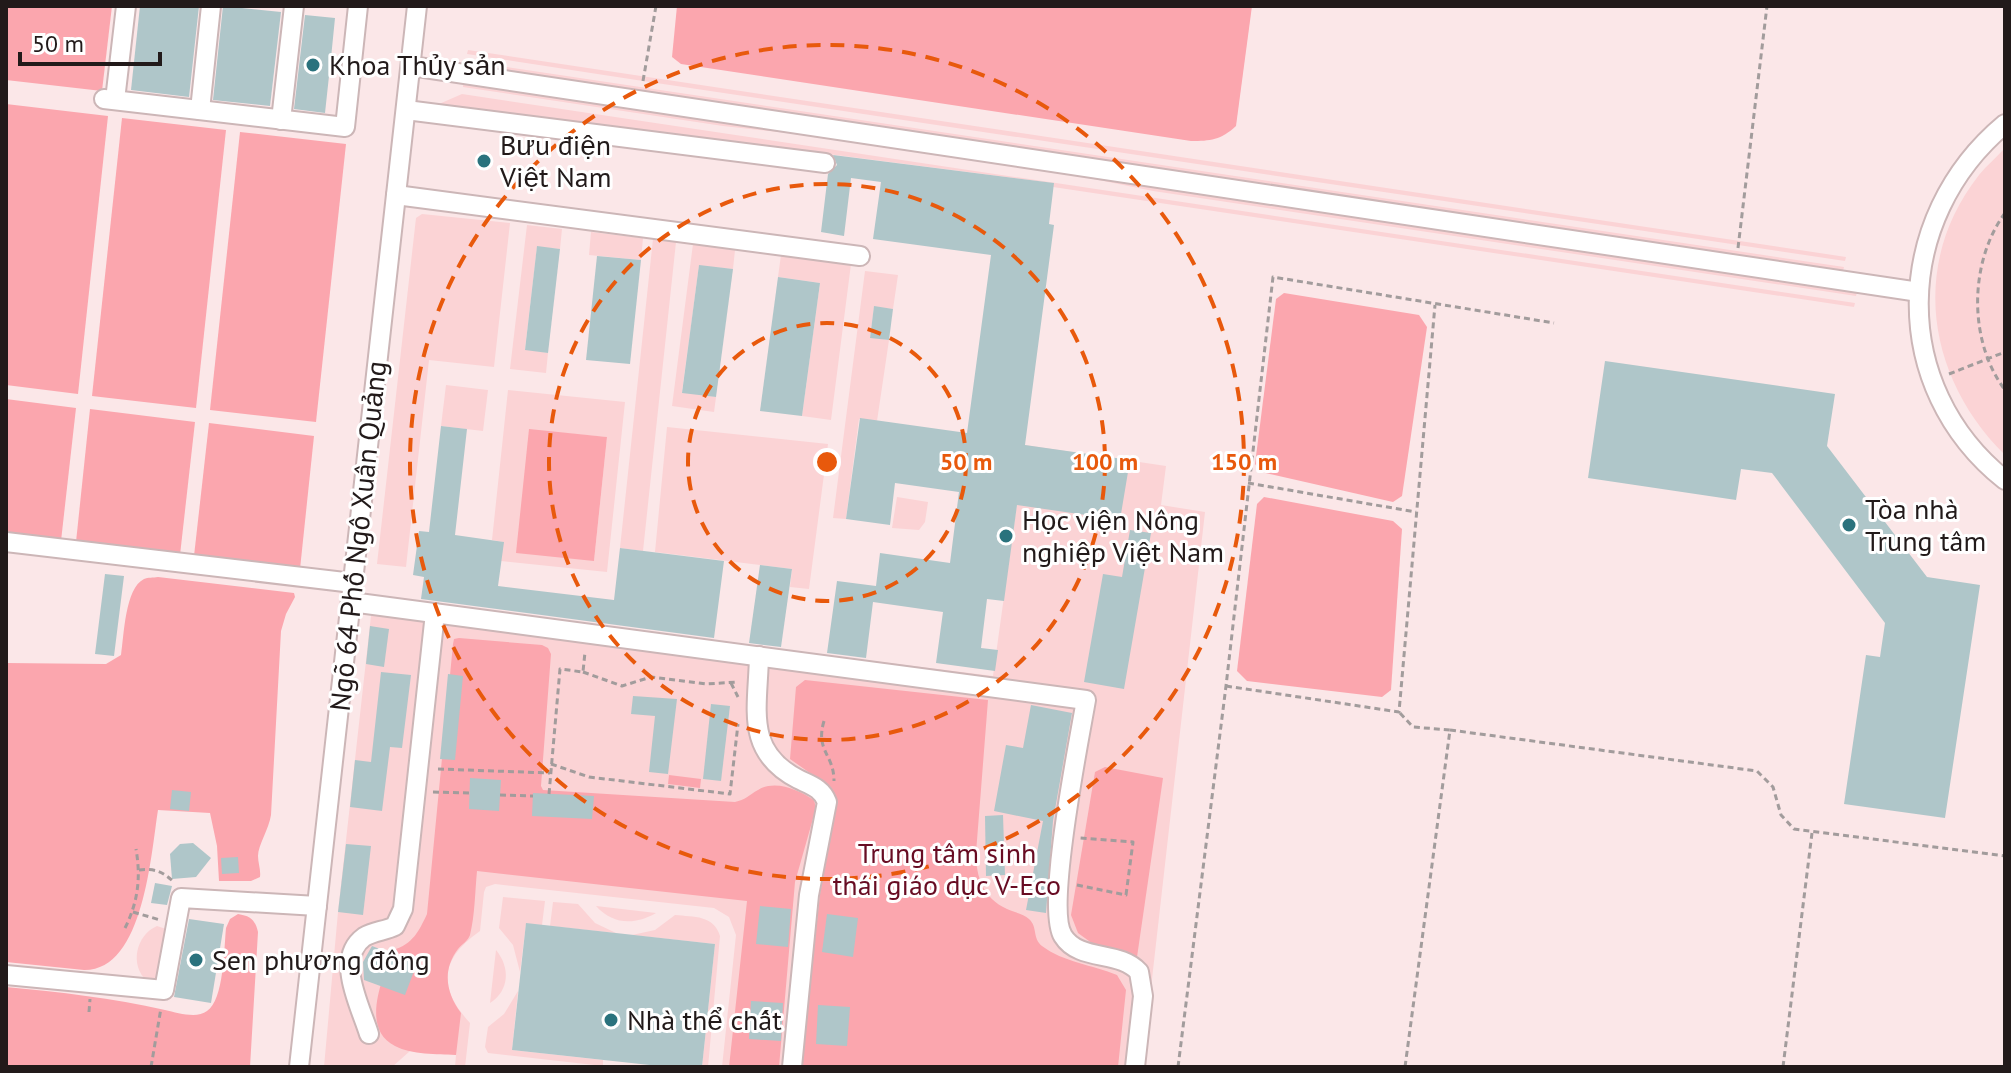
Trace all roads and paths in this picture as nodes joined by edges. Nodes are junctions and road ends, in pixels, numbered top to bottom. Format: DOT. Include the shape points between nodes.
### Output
graph roads {
  1 [pos="126,6"];
  2 [pos="211,6"];
  3 [pos="294,6"];
  4 [pos="358,6"];
  5 [pos="417,6"];
  6 [pos="656,6"];
  7 [pos="1767,6"];
  8 [pos="411,66"];
  9 [pos="643,84"];
  10 [pos="200,110"];
  11 [pos="406,110"];
  12 [pos="281,120"];
  13 [pos="2005,124"];
  14 [pos="825,163"];
  15 [pos="396,195"];
  16 [pos="2005,213"];
  17 [pos="1738,248"];
  18 [pos="860,256"];
  19 [pos="1919,292"];
  20 [pos="1435,305"];
  21 [pos="1554,323"];
  22 [pos="2005,352"];
  23 [pos="1989,358"];
  24 [pos="1944,376"];
  25 [pos="2005,390"];
  26 [pos="2005,480"];
  27 [pos="1248,483"];
  28 [pos="1416,512"];
  29 [pos="6,542"];
  30 [pos="352,592"];
  31 [pos="435,613"];
  32 [pos="588,633"];
  33 [pos="759,656"];
  34 [pos="583,672"];
  35 [pos="758,680"];
  36 [pos="731,683"];
  37 [pos="1226,686"];
  38 [pos="740,703"];
  39 [pos="1399,712"];
  40 [pos="824,721"];
  41 [pos="738,724"];
  42 [pos="1450,730"];
  43 [pos="551,764"];
  44 [pos="432,769"];
  45 [pos="472,770"];
  46 [pos="500,771"];
  47 [pos="550,773"];
  48 [pos="835,778"];
  49 [pos="472,779"];
  50 [pos="500,780"];
  51 [pos="429,792"];
  52 [pos="469,793"];
  53 [pos="549,794"];
  54 [pos="500,795"];
  55 [pos="533,796"];
  56 [pos="1812,831"];
  57 [pos="1082,838"];
  58 [pos="136,849"];
  59 [pos="2005,856"];
  60 [pos="139,870"];
  61 [pos="1074,885"];
  62 [pos="181,898"];
  63 [pos="317,906"];
  64 [pos="133,912"];
  65 [pos="142,916"];
  66 [pos="125,928"];
  67 [pos="6,975"];
  68 [pos="161,1006"];
  69 [pos="369,1034"];
  70 [pos="151,1067"];
  71 [pos="299,1067"];
  72 [pos="792,1067"];
  73 [pos="1135,1067"];
  74 [pos="1178,1067"];
  75 [pos="1405,1067"];
  76 [pos="1783,1067"];
  1 -- 10 [label="street" via="110,100"];
  2 -- 10 [label="street"];
  3 -- 12 [label="street"];
  4 -- 12 [label="street" via="345,127"];
  5 -- 8 [label="street, Ngõ 64 Phố Ngô Xuân Quảng"];
  6 -- 9 [label="path"];
  7 -- 17 [label="path"];
  8 -- 11 [label="street, Ngõ 64 Phố Ngô Xuân Quảng"];
  8 -- 19 [label="street"];
  10 -- 12 [label="street"];
  11 -- 14 [label="street"];
  11 -- 15 [label="street, Ngõ 64 Phố Ngô Xuân Quảng"];
  13 -- 19 [label="street" via="1976,151 1944,198 1929,232"];
  15 -- 18 [label="street"];
  15 -- 30 [label="street, Ngõ 64 Phố Ngô Xuân Quảng"];
  16 -- 23 [label="path" via="1982,262 1977,303"];
  19 -- 26 [label="street" via="1923,345 1940,399 1971,447"];
  20 -- 21 [label="path"];
  20 -- 27 [label="path" via="1273,277"];
  20 -- 28 [label="path"];
  22 -- 23 [label="path"];
  23 -- 24 [label="path"];
  23 -- 25 [label="path"];
  27 -- 28 [label="path"];
  27 -- 37 [label="path"];
  28 -- 39 [label="path"];
  29 -- 30 [label="street"];
  30 -- 31 [label="street"];
  30 -- 63 [label="street, Ngõ 64 Phố Ngô Xuân Quảng"];
  31 -- 32 [label="street"];
  31 -- 69 [label="street" via="403,909 395,926 361,940 351,960"];
  32 -- 33 [label="street"];
  32 -- 34 [label="path"];
  33 -- 35 [label="street"];
  33 -- 73 [label="street" via="1086,700 1060,861 1057,914 1070,945 1127,963 1139,972 1143,996"];
  34 -- 36 [label="path" via="622,686 651,677"];
  34 -- 43 [label="path" via="560,669"];
  35 -- 36 [label="path"];
  35 -- 72 [label="street" via="762,748 775,765 819,789 827,802 809,895"];
  36 -- 38 [label="path"];
  37 -- 39 [label="path"];
  37 -- 74 [label="path"];
  39 -- 42 [label="path" via="1413,727"];
  40 -- 48 [label="path" via="823,751"];
  41 -- 43 [label="path" via="730,794 589,777"];
  42 -- 56 [label="path" via="1757,771 1773,787 1781,815 1794,829"];
  42 -- 75 [label="path"];
  43 -- 47 [label="path"];
  44 -- 45 [label="path"];
  45 -- 46 [label="path"];
  45 -- 49 [label="path"];
  46 -- 47 [label="path"];
  46 -- 50 [label="path"];
  47 -- 53 [label="path"];
  51 -- 52 [label="path"];
  54 -- 55 [label="path"];
  56 -- 59 [label="path"];
  56 -- 76 [label="path"];
  57 -- 61 [label="path" via="1133,842 1126,895"];
  58 -- 60 [label="path"];
  60 -- 62 [label="path" via="164,872"];
  60 -- 64 [label="path"];
  62 -- 63 [label="street"];
  62 -- 67 [label="street" via="164,990"];
  63 -- 71 [label="street, Ngõ 64 Phố Ngô Xuân Quảng"];
  64 -- 65 [label="path"];
  64 -- 66 [label="path"];
  68 -- 70 [label="path"];
}
